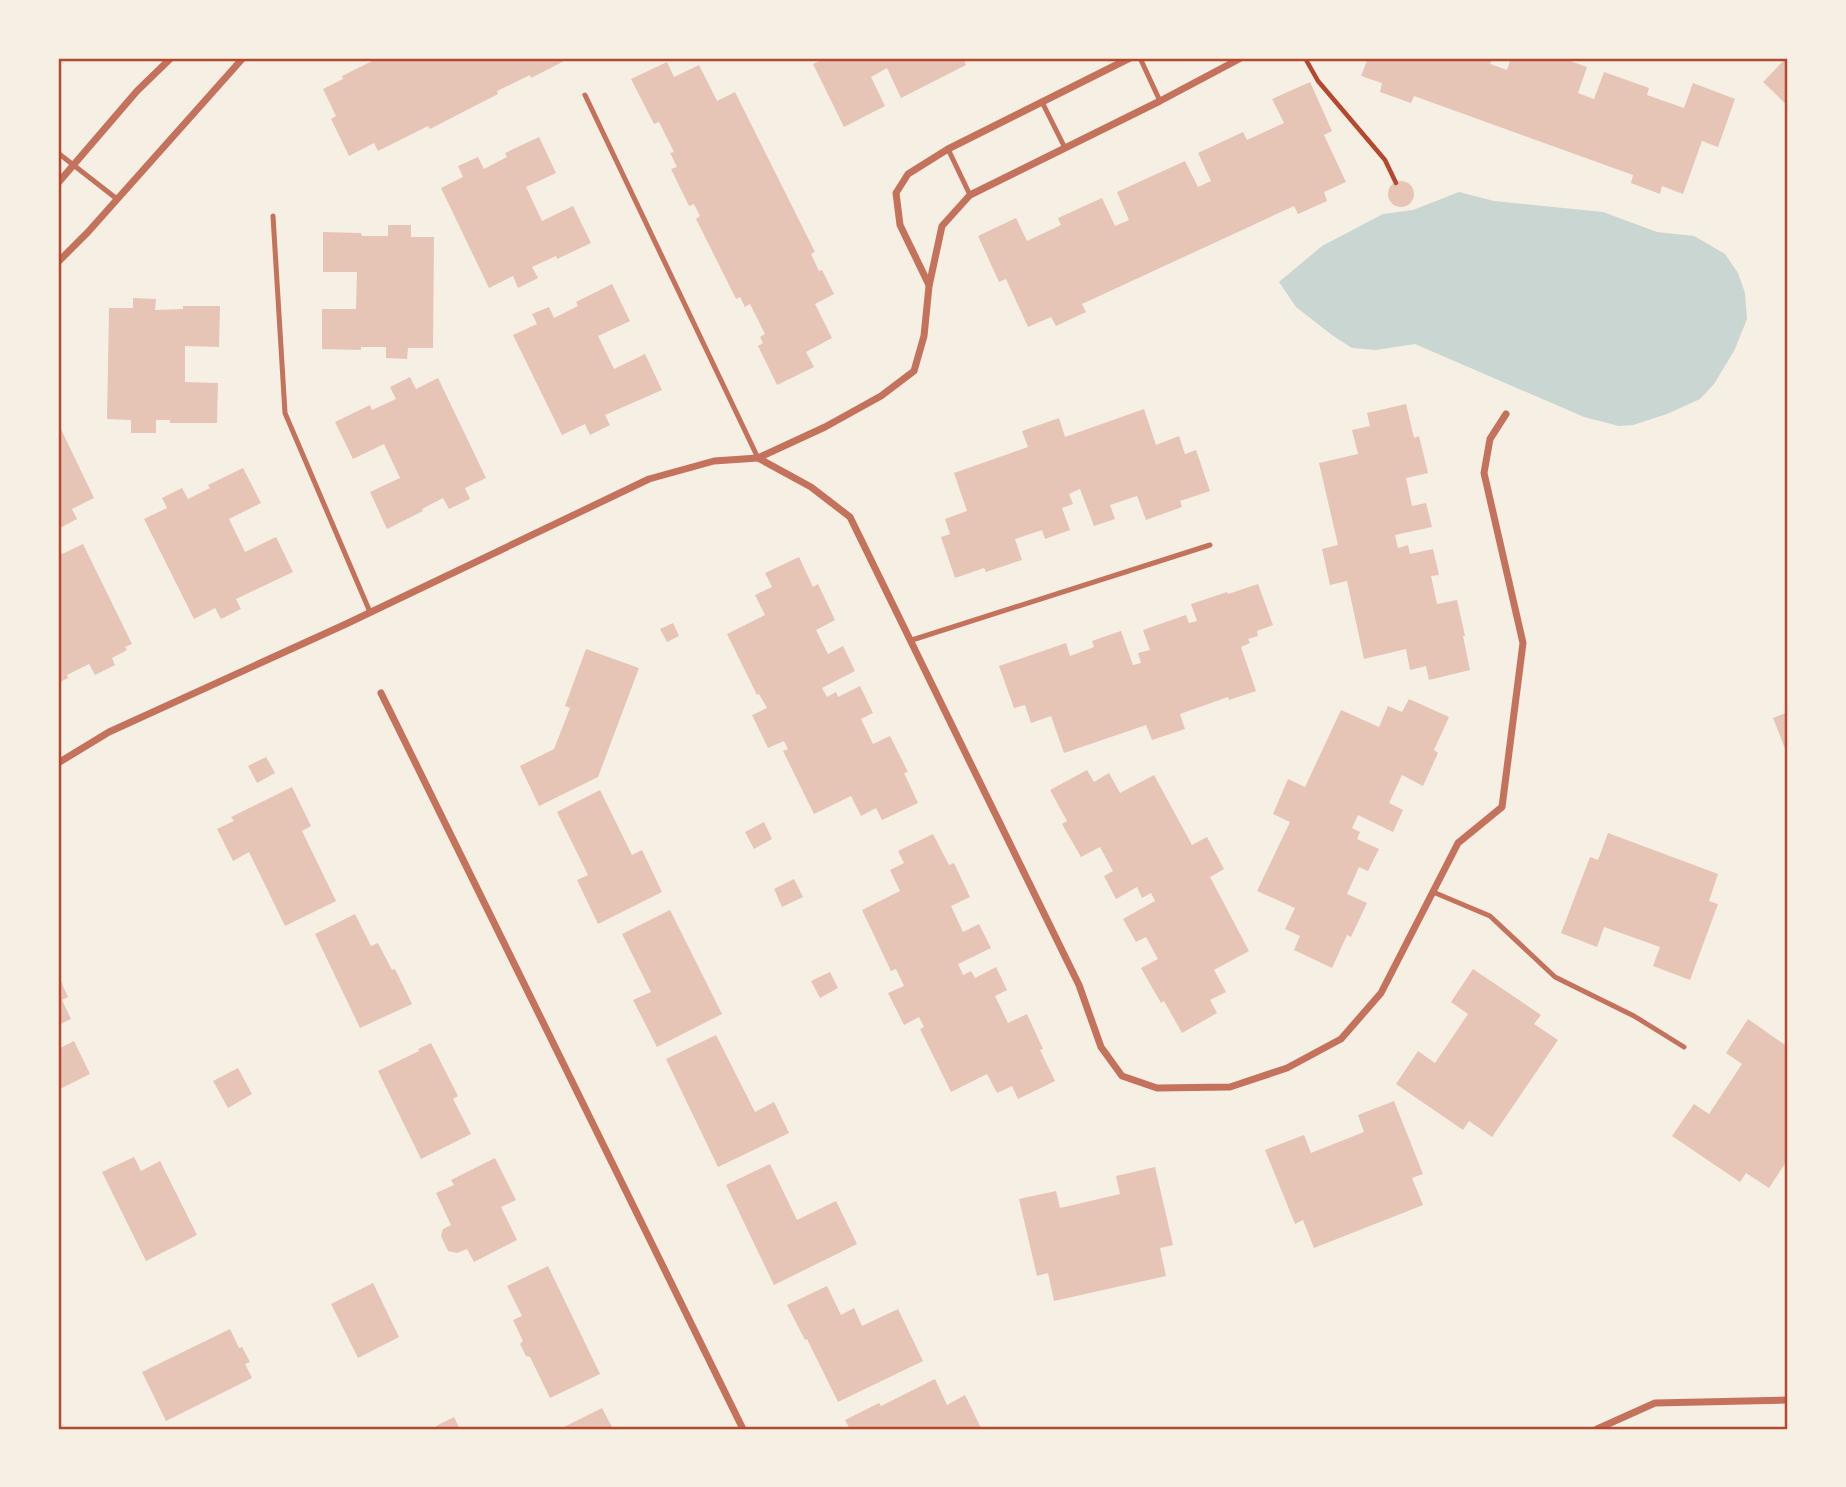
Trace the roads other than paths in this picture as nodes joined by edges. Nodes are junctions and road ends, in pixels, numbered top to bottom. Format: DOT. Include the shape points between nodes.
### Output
graph roads {
  1 [pos="171,58"];
  2 [pos="243,58"];
  3 [pos="1130,58"];
  4 [pos="1140,58"];
  5 [pos="1241,58"];
  6 [pos="585,95"];
  7 [pos="1160,100"];
  8 [pos="1042,102"];
  9 [pos="1065,148"];
  10 [pos="948,149"];
  11 [pos="58,153"];
  12 [pos="72,166"];
  13 [pos="58,183"];
  14 [pos="970,195"];
  15 [pos="117,199"];
  16 [pos="273,216"];
  17 [pos="58,262"];
  18 [pos="929,286"];
  19 [pos="1506,414"];
  20 [pos="758,458"];
  21 [pos="1210,545"];
  22 [pos="370,612"];
  23 [pos="912,640"];
  24 [pos="381,693"];
  25 [pos="58,763"];
  26 [pos="1433,891"];
  27 [pos="1684,1047"];
  28 [pos="1788,1400"];
  29 [pos="743,1429"];
  30 [pos="1597,1429"];
  1 -- 12 [label="street"];
  2 -- 15 [label="street"];
  3 -- 8 [label="street"];
  4 -- 7 [label="lane"];
  5 -- 7 [label="street"];
  6 -- 20 [label="lane"];
  7 -- 9 [label="street"];
  8 -- 9 [label="lane"];
  8 -- 10 [label="street"];
  9 -- 14 [label="street"];
  10 -- 14 [label="lane"];
  10 -- 18 [label="street" via="908,174 896,193 900,225"];
  11 -- 12 [label="lane"];
  12 -- 13 [label="street"];
  12 -- 15 [label="lane"];
  14 -- 18 [label="street" via="943,226"];
  15 -- 17 [label="street"];
  16 -- 22 [label="lane" via="285,413"];
  18 -- 20 [label="street" via="924,336 914,371 870,403"];
  19 -- 26 [label="street" via="1490,439 1484,472 1523,643 1502,807 1458,843"];
  20 -- 22 [label="street" via="714,461 649,479"];
  20 -- 23 [label="street" via="811,487 850,517"];
  21 -- 23 [label="lane"];
  22 -- 25 [label="street" via="109,732"];
  23 -- 26 [label="street" via="1079,985 1101,1047 1122,1076 1157,1088 1230,1087 1287,1068 1341,1039 1381,993"];
  24 -- 29 [label="street"];
  26 -- 27 [label="lane" via="1490,916 1555,977"];
  28 -- 30 [label="street" via="1655,1403"];
}
